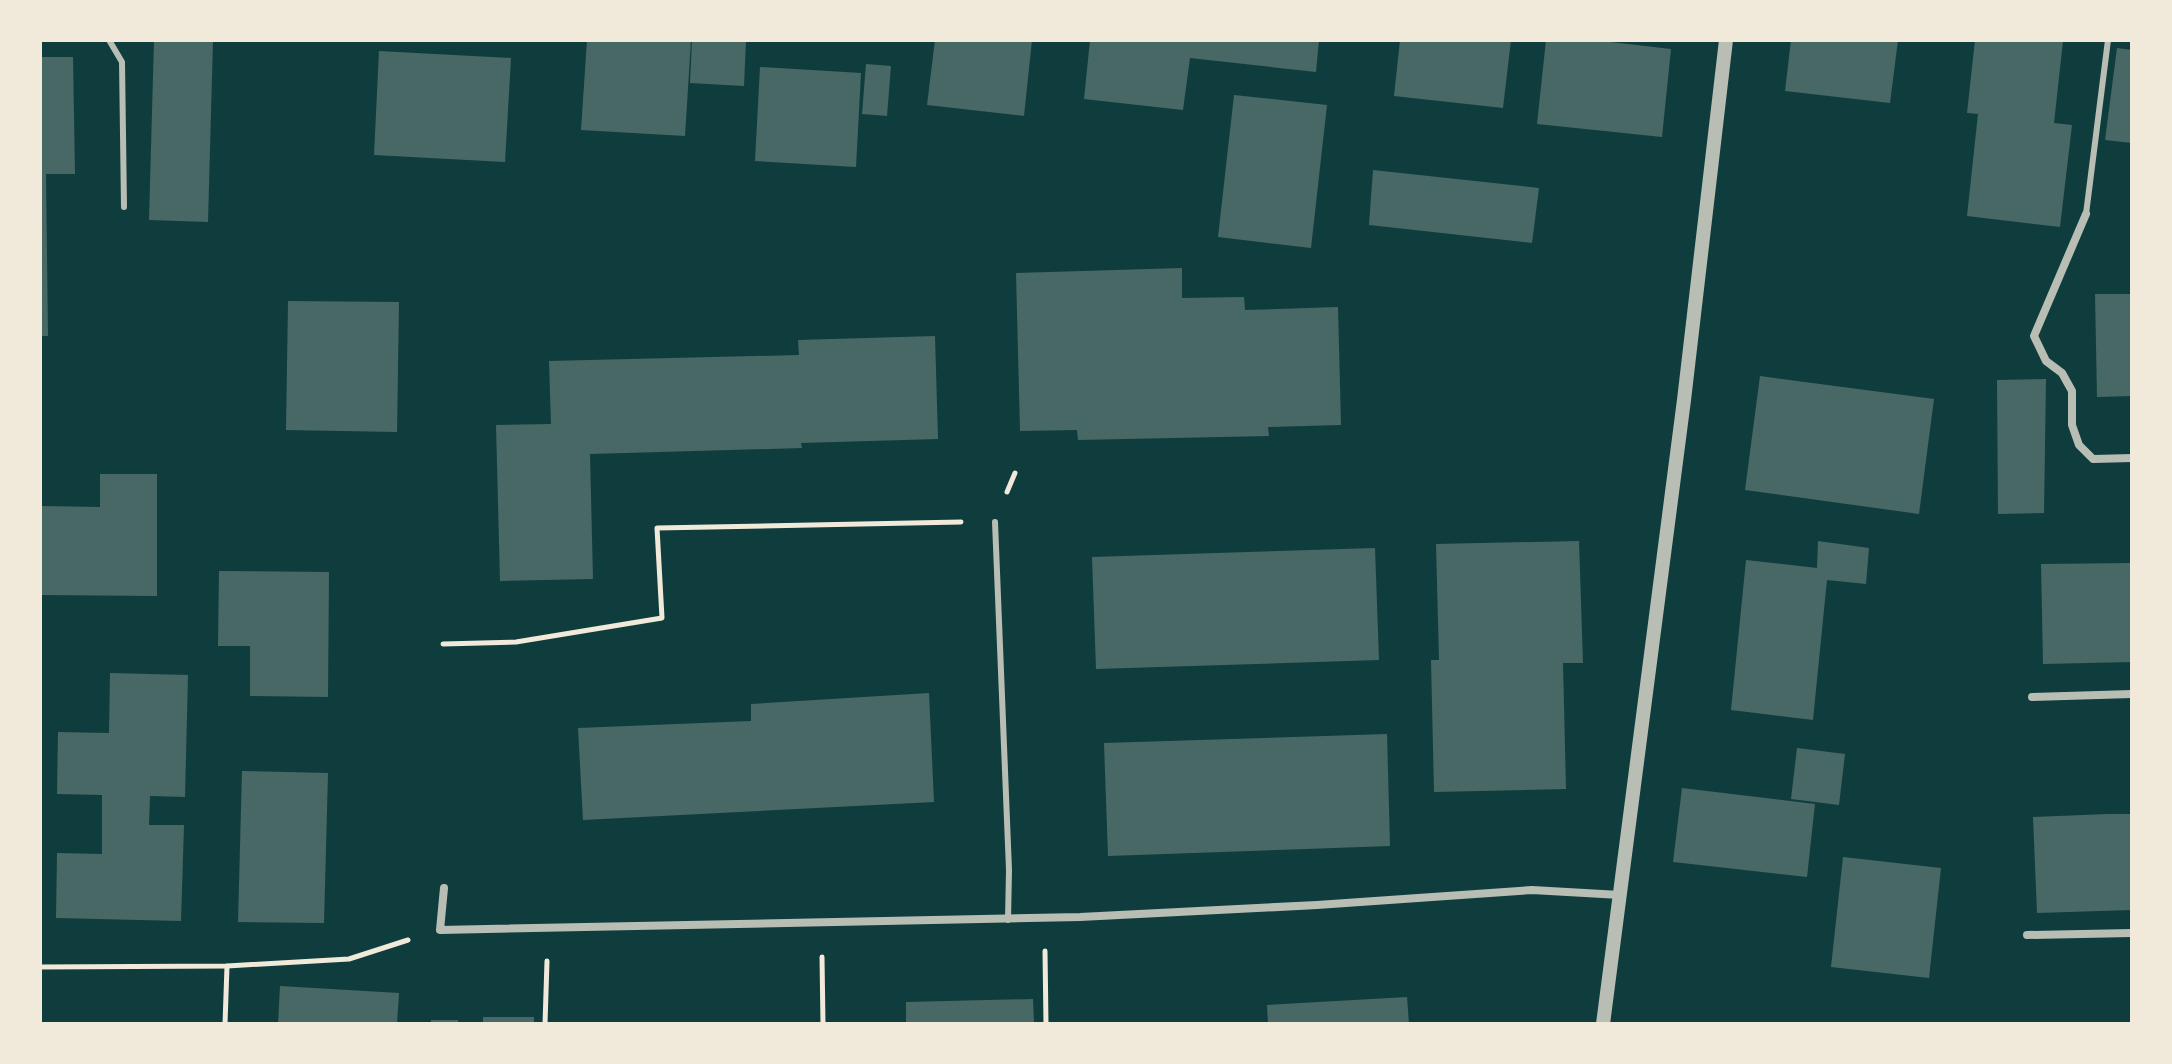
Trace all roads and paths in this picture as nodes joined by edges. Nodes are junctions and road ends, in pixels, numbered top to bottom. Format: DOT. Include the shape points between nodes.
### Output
graph roads {
  1 [pos="109,40"];
  2 [pos="1726,40"];
  3 [pos="2108,40"];
  4 [pos="124,207"];
  5 [pos="2086,214"];
  6 [pos="2132,458"];
  7 [pos="995,522"];
  8 [pos="443,644"];
  9 [pos="2132,694"];
  10 [pos="2032,697"];
  11 [pos="444,888"];
  12 [pos="1621,895"];
  13 [pos="1045,918"];
  14 [pos="1008,920"];
  15 [pos="821,924"];
  16 [pos="548,929"];
  17 [pos="440,930"];
  18 [pos="2132,933"];
  19 [pos="2027,935"];
  20 [pos="227,966"];
  21 [pos="40,967"];
  22 [pos="225,1024"];
  23 [pos="545,1024"];
  24 [pos="823,1024"];
  25 [pos="1046,1024"];
  26 [pos="1603,1024"];
  1 -- 4 [label="lane" via="122,62"];
  2 -- 12 [label="street"];
  3 -- 5 [label="lane"];
  5 -- 6 [label="street" via="2034,336 2046,361 2062,373 2072,391 2072,425 2079,445 2093,459"];
  7 -- 8 [label="path" via="657,528 662,618 516,642"];
  7 -- 14 [label="lane"];
  9 -- 10 [label="street"];
  11 -- 17 [label="street"];
  12 -- 13 [label="street" via="1532,890"];
  12 -- 26 [label="street"];
  13 -- 14 [label="street"];
  13 -- 25 [label="path"];
  14 -- 15 [label="street"];
  15 -- 16 [label="street"];
  15 -- 24 [label="path"];
  16 -- 17 [label="street"];
  16 -- 23 [label="path"];
  17 -- 20 [label="path" via="349,959"];
  18 -- 19 [label="street"];
  20 -- 21 [label="path"];
  20 -- 22 [label="path"];
}
